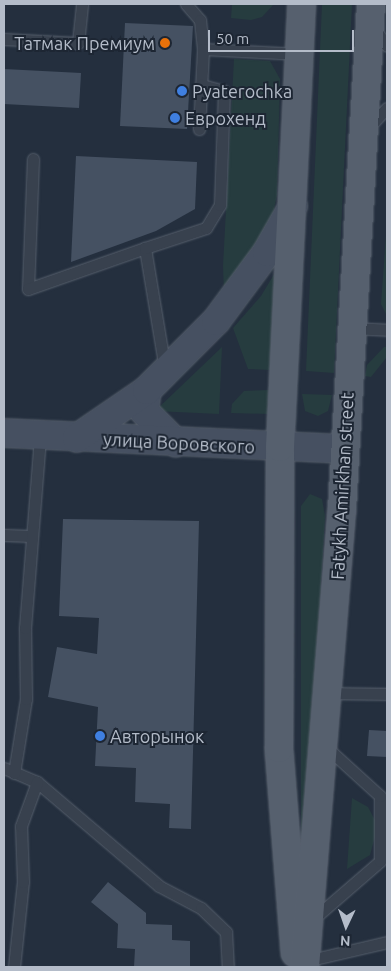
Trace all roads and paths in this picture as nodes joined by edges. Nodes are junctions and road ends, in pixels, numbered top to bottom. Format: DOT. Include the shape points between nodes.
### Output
graph roads {
  1 [pos="82,4"];
  2 [pos="186,4"];
  3 [pos="302,4"];
  4 [pos="370,13"];
  5 [pos="4,39"];
  6 [pos="387,46"];
  7 [pos="203,49"];
  8 [pos="300,54"];
  9 [pos="201,85"];
  10 [pos="387,108"];
  11 [pos="199,130"];
  12 [pos="364,132"];
  13 [pos="33,159"];
  14 [pos="293,206"];
  15 [pos="146,248"];
  16 [pos="352,328"];
  17 [pos="387,330"];
  18 [pos="156,380"];
  19 [pos="4,433"];
  20 [pos="40,436"];
  21 [pos="77,438"];
  22 [pos="176,443"];
  23 [pos="280,447"];
  24 [pos="345,450"];
  25 [pos="4,535"];
  26 [pos="31,536"];
  27 [pos="329,692"];
  28 [pos="387,694"];
  29 [pos="325,746"];
  30 [pos="9,770"];
  31 [pos="37,782"];
  32 [pos="311,921"];
  33 [pos="387,942"];
  34 [pos="303,965"];
  35 [pos="14,967"];
  36 [pos="228,967"];
  1 -- 5 [label="lane" via="78,43"];
  2 -- 7 [label="lane" via="200,20"];
  3 -- 8 [label="main road"];
  4 -- 6 [label="lane"];
  4 -- 12 [label="main road, Fatykh Amirkhan street"];
  7 -- 8 [label="lane"];
  7 -- 9 [label="lane"];
  8 -- 14 [label="main road"];
  9 -- 11 [label="lane"];
  9 -- 15 [label="lane" via="224,91 220,204 206,228"];
  10 -- 12 [label="lane"];
  12 -- 16 [label="main road, Fatykh Amirkhan street"];
  13 -- 15 [label="lane" via="28,289"];
  14 -- 18 [label="street, улица Воровского" via="268,252 242,288 216,321"];
  14 -- 23 [label="main road"];
  15 -- 18 [label="lane"];
  16 -- 17 [label="lane"];
  16 -- 24 [label="main road, Fatykh Amirkhan street"];
  18 -- 21 [label="street, улица Воровского"];
  18 -- 22 [label="street" via="144,411"];
  19 -- 20 [label="street, улица Воровского"];
  20 -- 21 [label="street, улица Воровского"];
  20 -- 26 [label="lane" via="40,475"];
  21 -- 22 [label="street, улица Воровского"];
  22 -- 23 [label="street, улица Воровского"];
  23 -- 24 [label="street, улица Воровского"];
  23 -- 34 [label="main road" via="279,748"];
  24 -- 27 [label="main road, Fatykh Amirkhan street"];
  25 -- 26 [label="lane"];
  26 -- 30 [label="lane" via="25,628 26,700"];
  27 -- 28 [label="lane"];
  27 -- 29 [label="main road, Fatykh Amirkhan street"];
  29 -- 32 [label="main road, Fatykh Amirkhan street"];
  29 -- 32 [label="lane" via="380,796 380,862"];
  30 -- 31 [label="lane"];
  31 -- 35 [label="lane" via="21,826 23,882"];
  31 -- 36 [label="lane" via="159,886 201,908 226,932"];
  32 -- 34 [label="main road, Fatykh Amirkhan street"];
  33 -- 34 [label="lane"];
}
